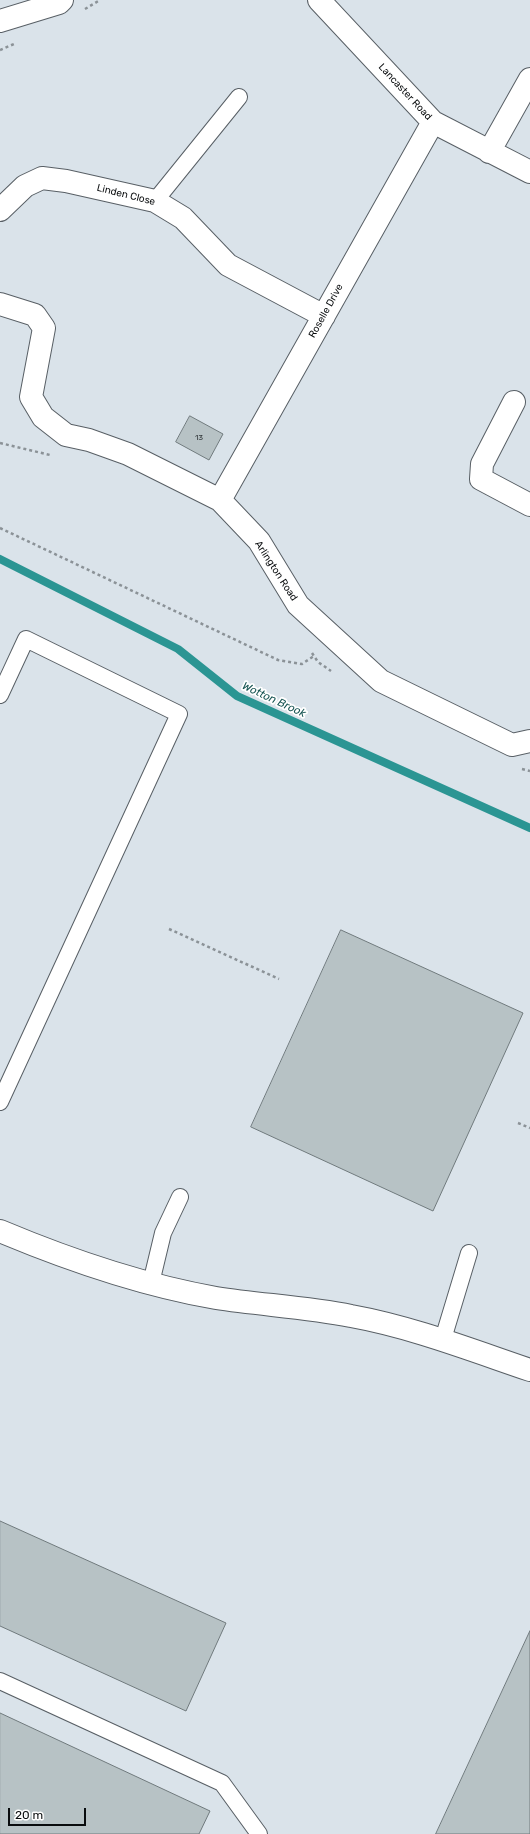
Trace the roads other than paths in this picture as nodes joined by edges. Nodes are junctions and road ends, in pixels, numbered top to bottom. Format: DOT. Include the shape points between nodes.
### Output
graph roads {
  1 [pos="62,0"];
  2 [pos="319,0"];
  3 [pos="0,21"];
  4 [pos="530,79"];
  5 [pos="239,97"];
  6 [pos="433,122"];
  7 [pos="489,152"];
  8 [pos="530,172"];
  9 [pos="155,201"];
  10 [pos="0,210"];
  11 [pos="0,304"];
  12 [pos="324,316"];
  13 [pos="514,402"];
  14 [pos="220,500"];
  15 [pos="530,505"];
  16 [pos="0,695"];
  17 [pos="521,743"];
  18 [pos="1,1098"];
  19 [pos="180,1197"];
  20 [pos="0,1231"];
  21 [pos="469,1253"];
  22 [pos="151,1283"];
  23 [pos="443,1340"];
  24 [pos="530,1370"];
  25 [pos="0,1681"];
  26 [pos="259,1834"];
  1 -- 3 [label="street"];
  2 -- 6 [label="street, Lancaster Road"];
  4 -- 7 [label="street"];
  5 -- 9 [label="lane"];
  6 -- 7 [label="street, Lancaster Road"];
  6 -- 12 [label="street, Roselle Drive"];
  7 -- 8 [label="street, Lancaster Road"];
  9 -- 10 [label="street, Linden Close" via="42,178 25,186"];
  9 -- 12 [label="street, Linden Close" via="183,218 228,265"];
  11 -- 14 [label="street, Arlington Road" via="35,315 44,328 31,397 43,416 66,435 128,454"];
  12 -- 14 [label="street, Roselle Drive"];
  13 -- 15 [label="street" via="482,464 481,479"];
  14 -- 17 [label="street, Arlington Road" via="258,541 298,605 382,681"];
  16 -- 18 [label="lane" via="26,639 179,714"];
  19 -- 22 [label="lane" via="163,1233"];
  20 -- 22 [label="street" via="47,1251"];
  21 -- 23 [label="lane"];
  22 -- 23 [label="street" via="216,1298 351,1316"];
  23 -- 24 [label="street"];
  25 -- 26 [label="lane" via="222,1783"];
}
